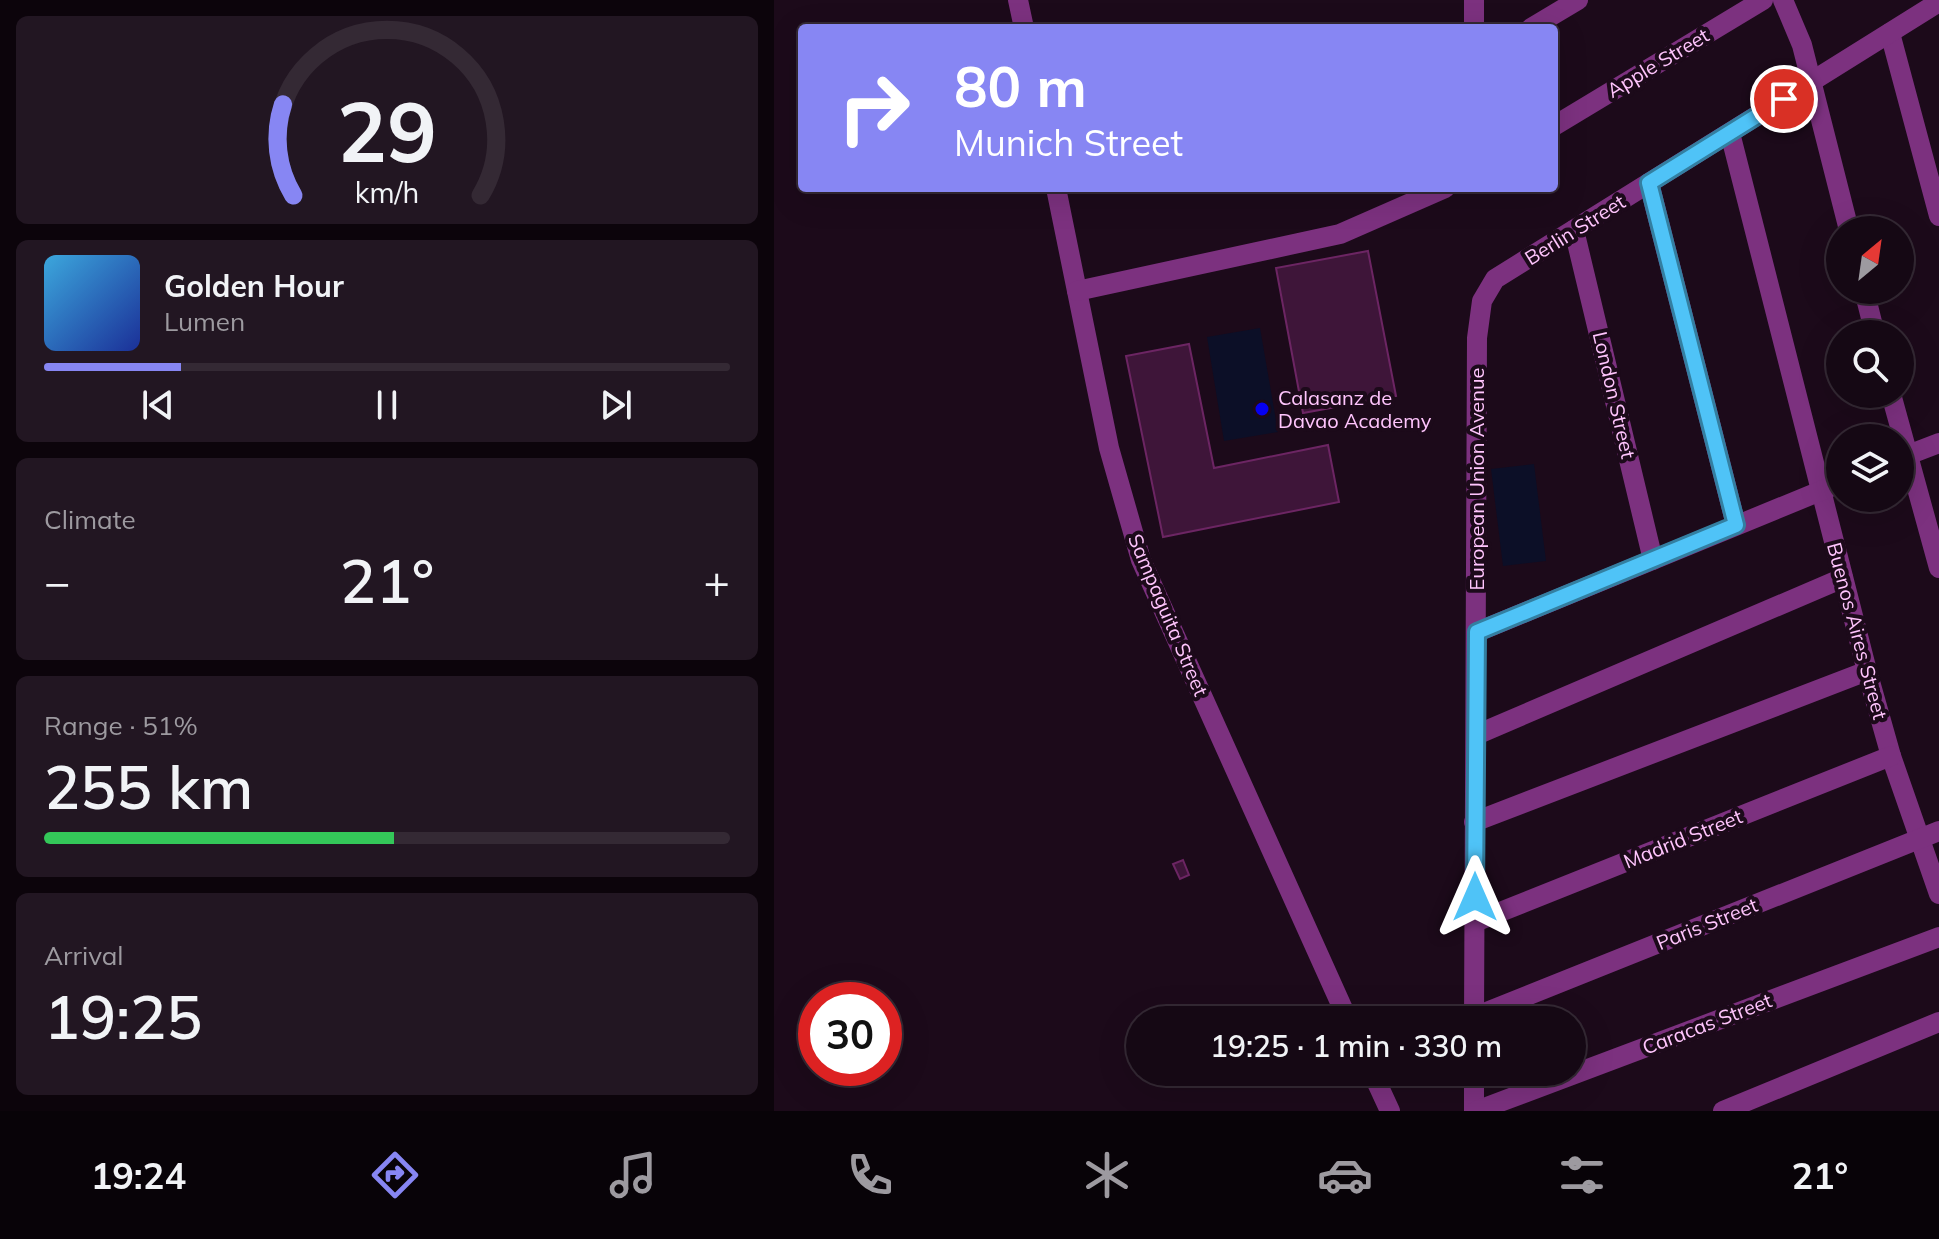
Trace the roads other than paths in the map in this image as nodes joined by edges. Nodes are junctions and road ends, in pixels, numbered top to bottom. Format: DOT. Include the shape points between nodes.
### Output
graph roads {
  1 [pos="1018,0"];
  2 [pos="1474,0"];
  3 [pos="1578,0"];
  4 [pos="1763,0"];
  5 [pos="1783,0"];
  6 [pos="1939,2"];
  7 [pos="1023,24"];
  8 [pos="1474,24"];
  9 [pos="1538,24"];
  10 [pos="1890,33"];
  11 [pos="1811,82"];
  12 [pos="1558,124"];
  13 [pos="1730,133"];
  14 [pos="1649,183"];
  15 [pos="1057,192"];
  16 [pos="1398,192"];
  17 [pos="1436,192"];
  18 [pos="1398,211"];
  19 [pos="1845,216"];
  20 [pos="1939,216"];
  21 [pos="1574,230"];
  22 [pos="1495,279"];
  23 [pos="1077,291"];
  24 [pos="1939,443"];
  25 [pos="1914,453"];
  26 [pos="1826,489"];
  27 [pos="1820,491"];
  28 [pos="1914,491"];
  29 [pos="1736,525"];
  30 [pos="1653,560"];
  31 [pos="1939,568"];
  32 [pos="1843,578"];
  33 [pos="1477,632"];
  34 [pos="1867,671"];
  35 [pos="1476,735"];
  36 [pos="1891,756"];
  37 [pos="1474,822"];
  38 [pos="1939,831"];
  39 [pos="1919,839"];
  40 [pos="1939,894"];
  41 [pos="1475,922"];
  42 [pos="1939,937"];
  43 [pos="1342,1006"];
  44 [pos="1474,1006"];
  45 [pos="1506,1006"];
  46 [pos="1939,1022"];
  47 [pos="1378,1086"];
  48 [pos="1474,1086"];
  49 [pos="1390,1111"];
  50 [pos="1475,1111"];
  51 [pos="1723,1111"];
  1 -- 7 [label="street"];
  2 -- 8 [label="street"];
  3 -- 9 [label="street"];
  4 -- 12 [label="street, Apple Street"];
  5 -- 11 [label="street"];
  6 -- 10 [label="street, Berlin Street"];
  10 -- 11 [label="street, Berlin Street"];
  10 -- 20 [label="street"];
  11 -- 13 [label="street, Berlin Street"];
  11 -- 19 [label="street"];
  13 -- 14 [label="street, Berlin Street"];
  13 -- 27 [label="street, Buenos Aires Street"];
  14 -- 21 [label="street, Berlin Street"];
  14 -- 29 [label="street"];
  15 -- 23 [label="street, Sampaguita Street"];
  16 -- 18 [label="street"];
  17 -- 18 [label="street"];
  18 -- 23 [label="street" via="1313,241"];
  21 -- 22 [label="street, Berlin Street"];
  21 -- 30 [label="street, London Street"];
  22 -- 33 [label="street, European Union Avenue" via="1482,301 1477,338"];
  23 -- 43 [label="street, Sampaguita Street" via="1109,448 1141,560"];
  24 -- 25 [label="street"];
  26 -- 27 [label="street"];
  27 -- 29 [label="street"];
  27 -- 32 [label="street, Buenos Aires Street"];
  28 -- 31 [label="street"];
  29 -- 30 [label="street"];
  30 -- 33 [label="street"];
  32 -- 34 [label="street, Buenos Aires Street"];
  32 -- 35 [label="street"];
  33 -- 35 [label="street, European Union Avenue"];
  34 -- 36 [label="street, Buenos Aires Street"];
  34 -- 37 [label="street"];
  35 -- 37 [label="street, European Union Avenue"];
  36 -- 39 [label="street, Buenos Aires Street"];
  36 -- 41 [label="street, Madrid Street"];
  37 -- 41 [label="street, European Union Avenue"];
  38 -- 39 [label="street, Paris Street"];
  39 -- 40 [label="street, Buenos Aires Street"];
  39 -- 45 [label="street, Paris Street"];
  41 -- 44 [label="street, European Union Avenue"];
  42 -- 50 [label="street, Caracas Street"];
  46 -- 51 [label="street"];
  47 -- 49 [label="street"];
  48 -- 50 [label="street"];
}
